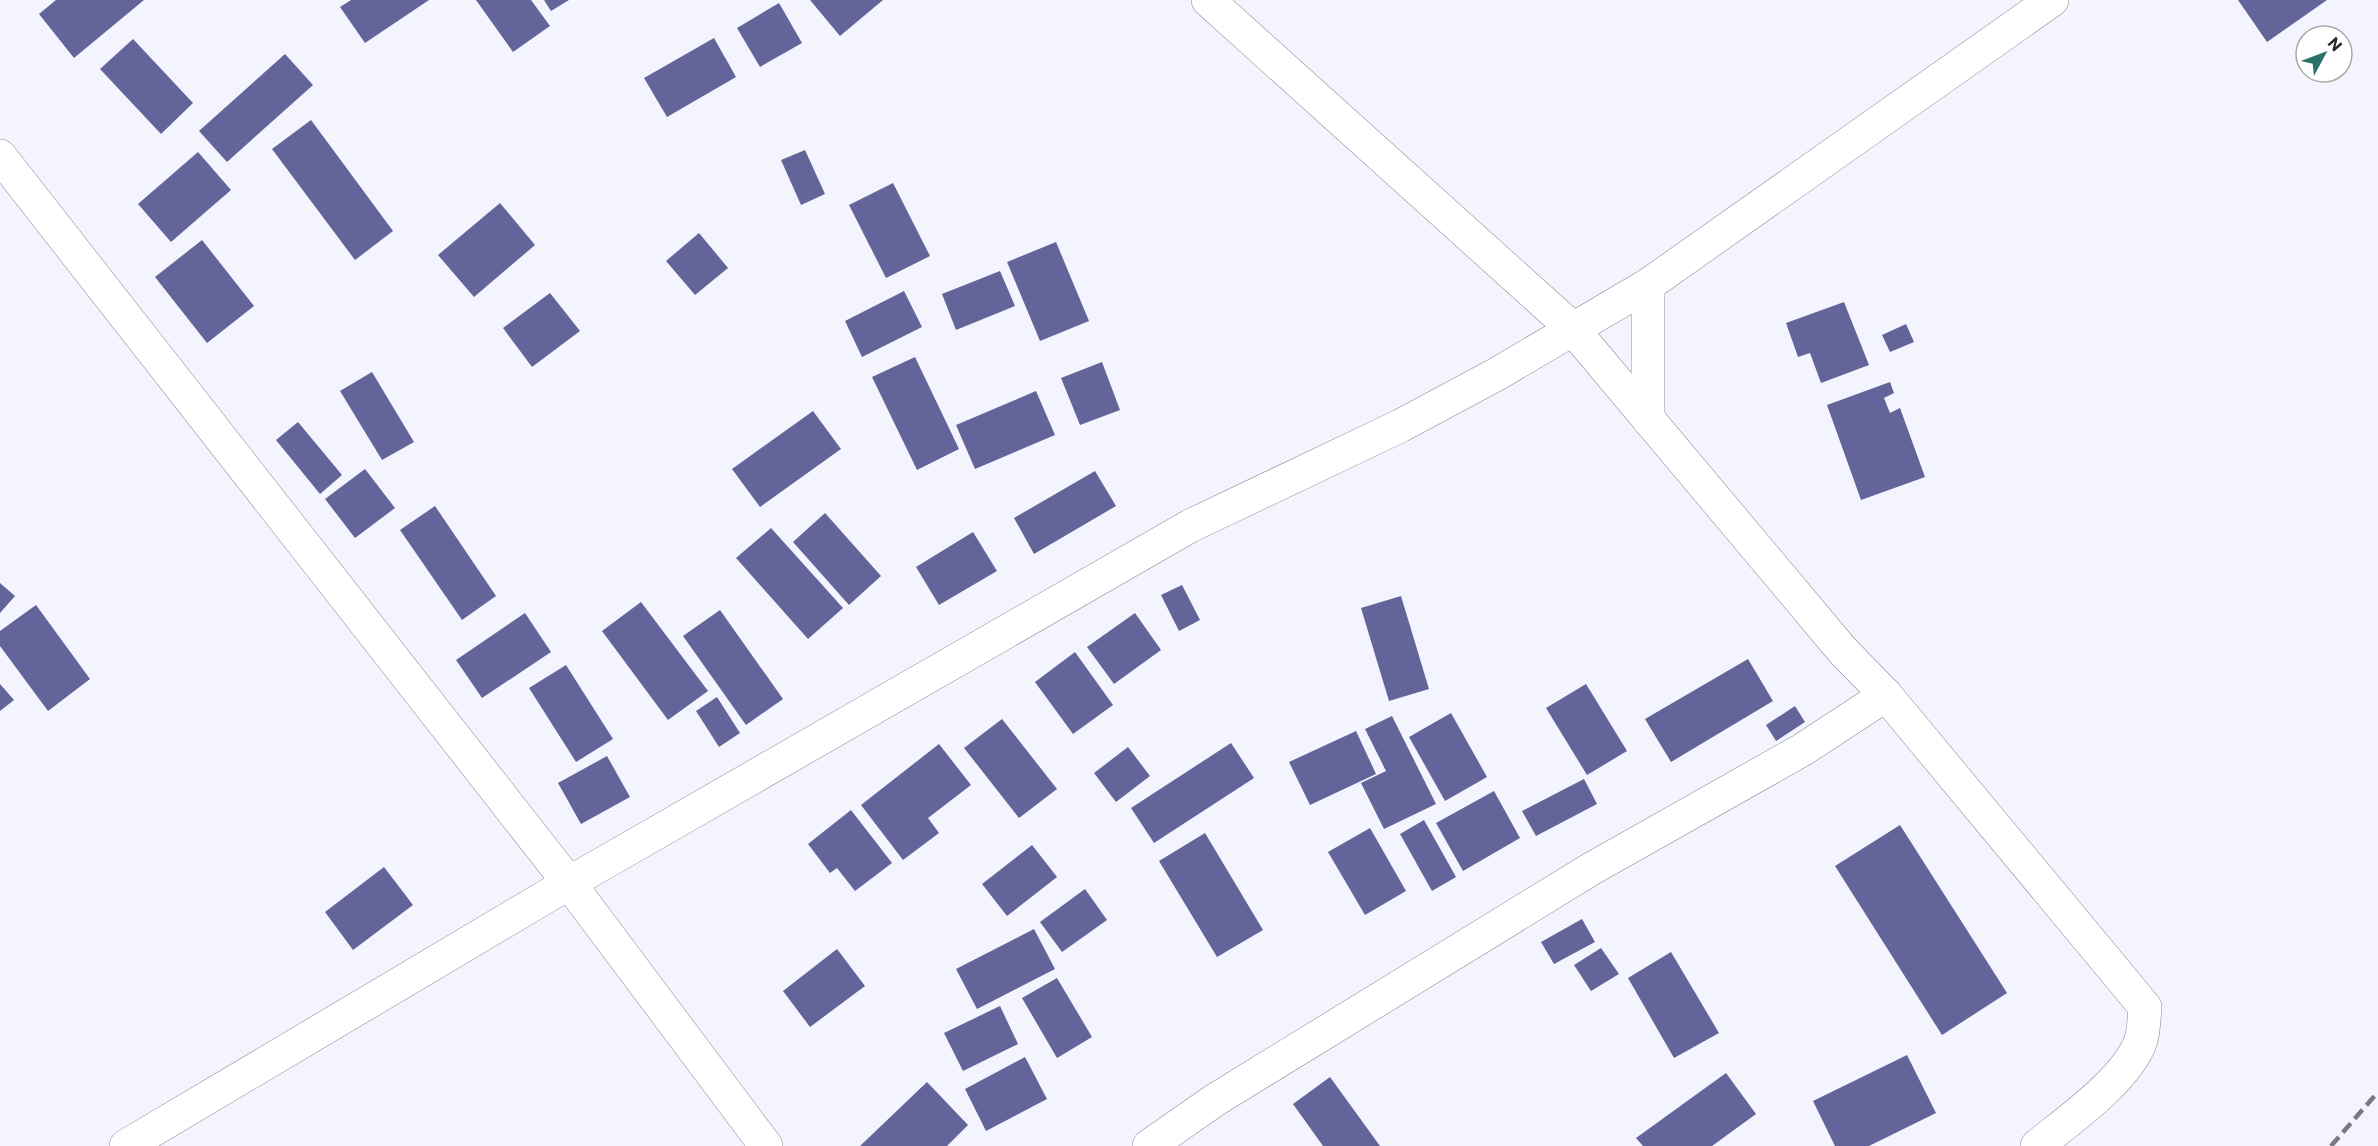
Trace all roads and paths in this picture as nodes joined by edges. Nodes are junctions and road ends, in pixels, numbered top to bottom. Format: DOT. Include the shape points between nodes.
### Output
graph roads {
  1 [pos="1208,0"];
  2 [pos="2052,0"];
  3 [pos="0,156"];
  4 [pos="1648,285"];
  5 [pos="1572,328"];
  6 [pos="1648,419"];
  7 [pos="1886,695"];
  8 [pos="569,883"];
  9 [pos="126,1146"];
  10 [pos="766,1146"];
  11 [pos="1149,1146"];
  12 [pos="2037,1146"];
  1 -- 5 [label="street"];
  2 -- 4 [label="street"];
  3 -- 8 [label="street"];
  4 -- 5 [label="street"];
  4 -- 6 [label="street"];
  5 -- 6 [label="street"];
  5 -- 8 [label="street" via="1400,426 1190,526"];
  6 -- 7 [label="street" via="1843,651"];
  7 -- 11 [label="street" via="1802,750 1571,881 1215,1100"];
  7 -- 12 [label="street" via="2145,1007 2141,1040 2127,1067"];
  8 -- 9 [label="street"];
  8 -- 10 [label="street"];
}
